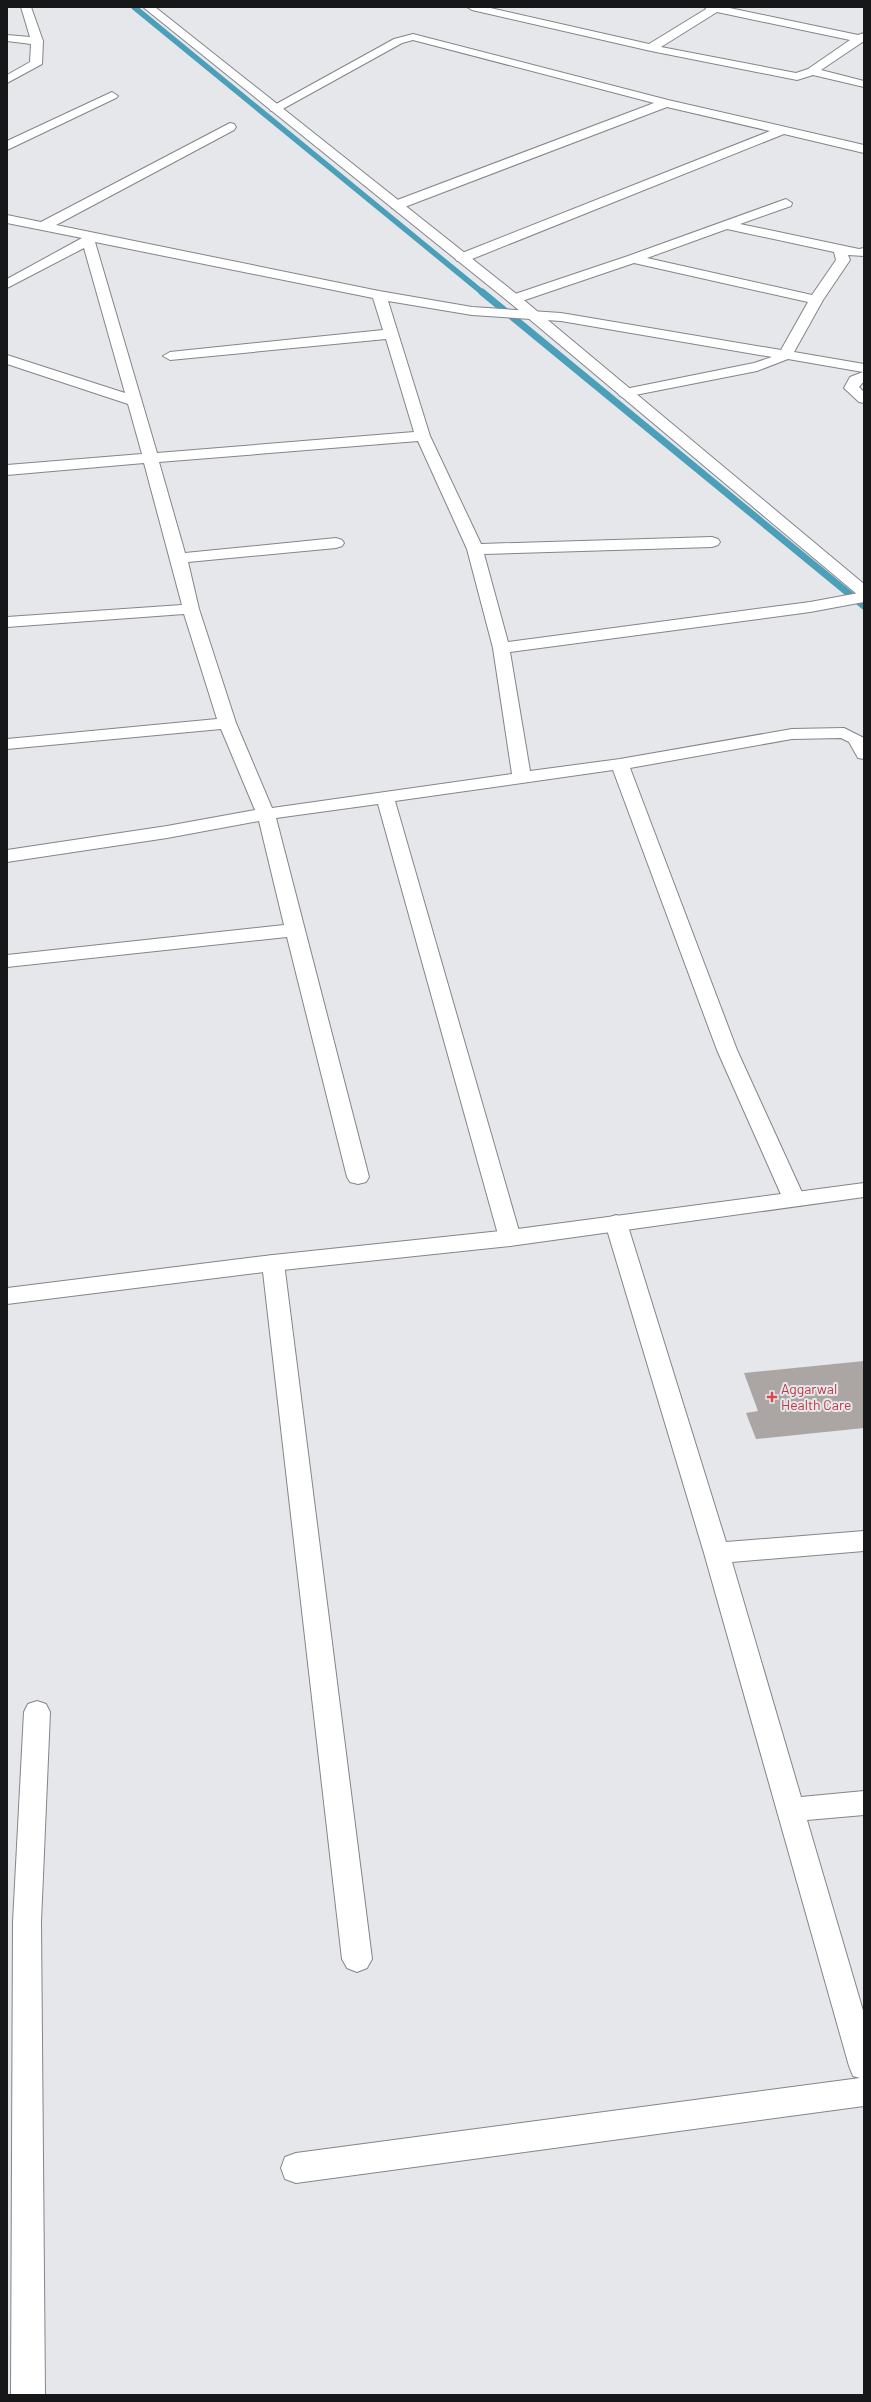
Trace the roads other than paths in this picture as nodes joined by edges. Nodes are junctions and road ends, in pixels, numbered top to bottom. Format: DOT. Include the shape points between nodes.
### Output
graph roads {
  1 [pos="26,7"];
  2 [pos="148,7"];
  3 [pos="472,7"];
  4 [pos="713,8"];
  5 [pos="862,37"];
  6 [pos="7,38"];
  7 [pos="37,41"];
  8 [pos="651,48"];
  9 [pos="812,71"];
  10 [pos="7,80"];
  11 [pos="864,84"];
  12 [pos="112,96"];
  13 [pos="666,103"];
  14 [pos="275,108"];
  15 [pos="230,127"];
  16 [pos="783,130"];
  17 [pos="7,146"];
  18 [pos="864,149"];
  19 [pos="786,203"];
  20 [pos="397,205"];
  21 [pos="7,220"];
  22 [pos="725,225"];
  23 [pos="44,226"];
  24 [pos="91,239"];
  25 [pos="840,249"];
  26 [pos="864,252"];
  27 [pos="462,258"];
  28 [pos="633,260"];
  29 [pos="7,284"];
  30 [pos="379,295"];
  31 [pos="514,299"];
  32 [pos="816,300"];
  33 [pos="532,315"];
  34 [pos="390,334"];
  35 [pos="785,354"];
  36 [pos="170,356"];
  37 [pos="7,359"];
  38 [pos="864,368"];
  39 [pos="864,376"];
  40 [pos="625,393"];
  41 [pos="864,399"];
  42 [pos="134,401"];
  43 [pos="423,436"];
  44 [pos="151,459"];
  45 [pos="7,470"];
  46 [pos="712,542"];
  47 [pos="336,543"];
  48 [pos="475,549"];
  49 [pos="179,558"];
  50 [pos="862,596"];
  51 [pos="191,609"];
  52 [pos="7,622"];
  53 [pos="501,648"];
  54 [pos="227,723"];
  55 [pos="858,734"];
  56 [pos="7,744"];
  57 [pos="864,754"];
  58 [pos="620,764"];
  59 [pos="522,778"];
  60 [pos="385,798"];
  61 [pos="266,814"];
  62 [pos="7,856"];
  63 [pos="295,930"];
  64 [pos="7,961"];
  65 [pos="358,1177"];
  66 [pos="864,1190"];
  67 [pos="794,1199"];
  68 [pos="616,1223"];
  69 [pos="510,1238"];
  70 [pos="273,1263"];
  71 [pos="7,1296"];
  72 [pos="864,1541"];
  73 [pos="717,1553"];
  74 [pos="37,1712"];
  75 [pos="864,1803"];
  76 [pos="790,1810"];
  77 [pos="357,1959"];
  78 [pos="864,2066"];
  79 [pos="864,2092"];
  80 [pos="296,2168"];
  81 [pos="28,2395"];
  1 -- 7 [label="street"];
  2 -- 14 [label="street"];
  3 -- 8 [label="street"];
  4 -- 5 [label="street"];
  4 -- 8 [label="street"];
  5 -- 9 [label="street"];
  6 -- 7 [label="street"];
  7 -- 10 [label="street" via="36,64"];
  8 -- 9 [label="street" via="785,76 802,76"];
  9 -- 11 [label="street"];
  12 -- 17 [label="street"];
  13 -- 14 [label="street" via="413,37 398,41"];
  13 -- 16 [label="street"];
  13 -- 20 [label="street"];
  14 -- 20 [label="street"];
  15 -- 23 [label="street"];
  16 -- 18 [label="street"];
  16 -- 27 [label="street"];
  19 -- 22 [label="street"];
  20 -- 27 [label="street"];
  21 -- 23 [label="street"];
  22 -- 25 [label="street"];
  22 -- 28 [label="street"];
  23 -- 24 [label="street"];
  24 -- 29 [label="street"];
  24 -- 30 [label="street"];
  24 -- 42 [label="street"];
  25 -- 26 [label="street"];
  25 -- 32 [label="street" via="843,260"];
  27 -- 31 [label="street"];
  28 -- 31 [label="street"];
  28 -- 32 [label="street"];
  30 -- 33 [label="street" via="472,311"];
  30 -- 34 [label="street"];
  31 -- 33 [label="street"];
  32 -- 35 [label="street"];
  33 -- 35 [label="street" via="561,317"];
  33 -- 40 [label="street"];
  34 -- 36 [label="street"];
  34 -- 43 [label="street"];
  35 -- 38 [label="street"];
  35 -- 40 [label="street" via="775,361 757,367"];
  37 -- 42 [label="street"];
  39 -- 41 [label="street" via="855,380 851,388"];
  40 -- 50 [label="street"];
  42 -- 44 [label="street"];
  43 -- 44 [label="street"];
  43 -- 48 [label="street"];
  44 -- 45 [label="street"];
  44 -- 49 [label="street"];
  46 -- 48 [label="street"];
  47 -- 49 [label="street"];
  48 -- 53 [label="street"];
  49 -- 51 [label="street"];
  50 -- 53 [label="street" via="810,607"];
  51 -- 52 [label="street"];
  51 -- 54 [label="street"];
  53 -- 59 [label="street"];
  54 -- 56 [label="street"];
  54 -- 61 [label="street"];
  55 -- 57 [label="street" via="856,739"];
  55 -- 58 [label="street" via="792,734"];
  58 -- 59 [label="street"];
  58 -- 67 [label="street" via="727,1050"];
  59 -- 60 [label="street"];
  60 -- 61 [label="street"];
  60 -- 69 [label="street"];
  61 -- 62 [label="street"];
  61 -- 63 [label="street"];
  63 -- 64 [label="street"];
  63 -- 65 [label="street"];
  66 -- 67 [label="street"];
  67 -- 68 [label="street"];
  68 -- 69 [label="street"];
  68 -- 73 [label="street"];
  69 -- 70 [label="street"];
  70 -- 71 [label="street"];
  70 -- 77 [label="street"];
  72 -- 73 [label="street"];
  73 -- 76 [label="street"];
  74 -- 81 [label="street" via="27,1922"];
  75 -- 76 [label="street"];
  76 -- 78 [label="street"];
  79 -- 80 [label="street"];
}
